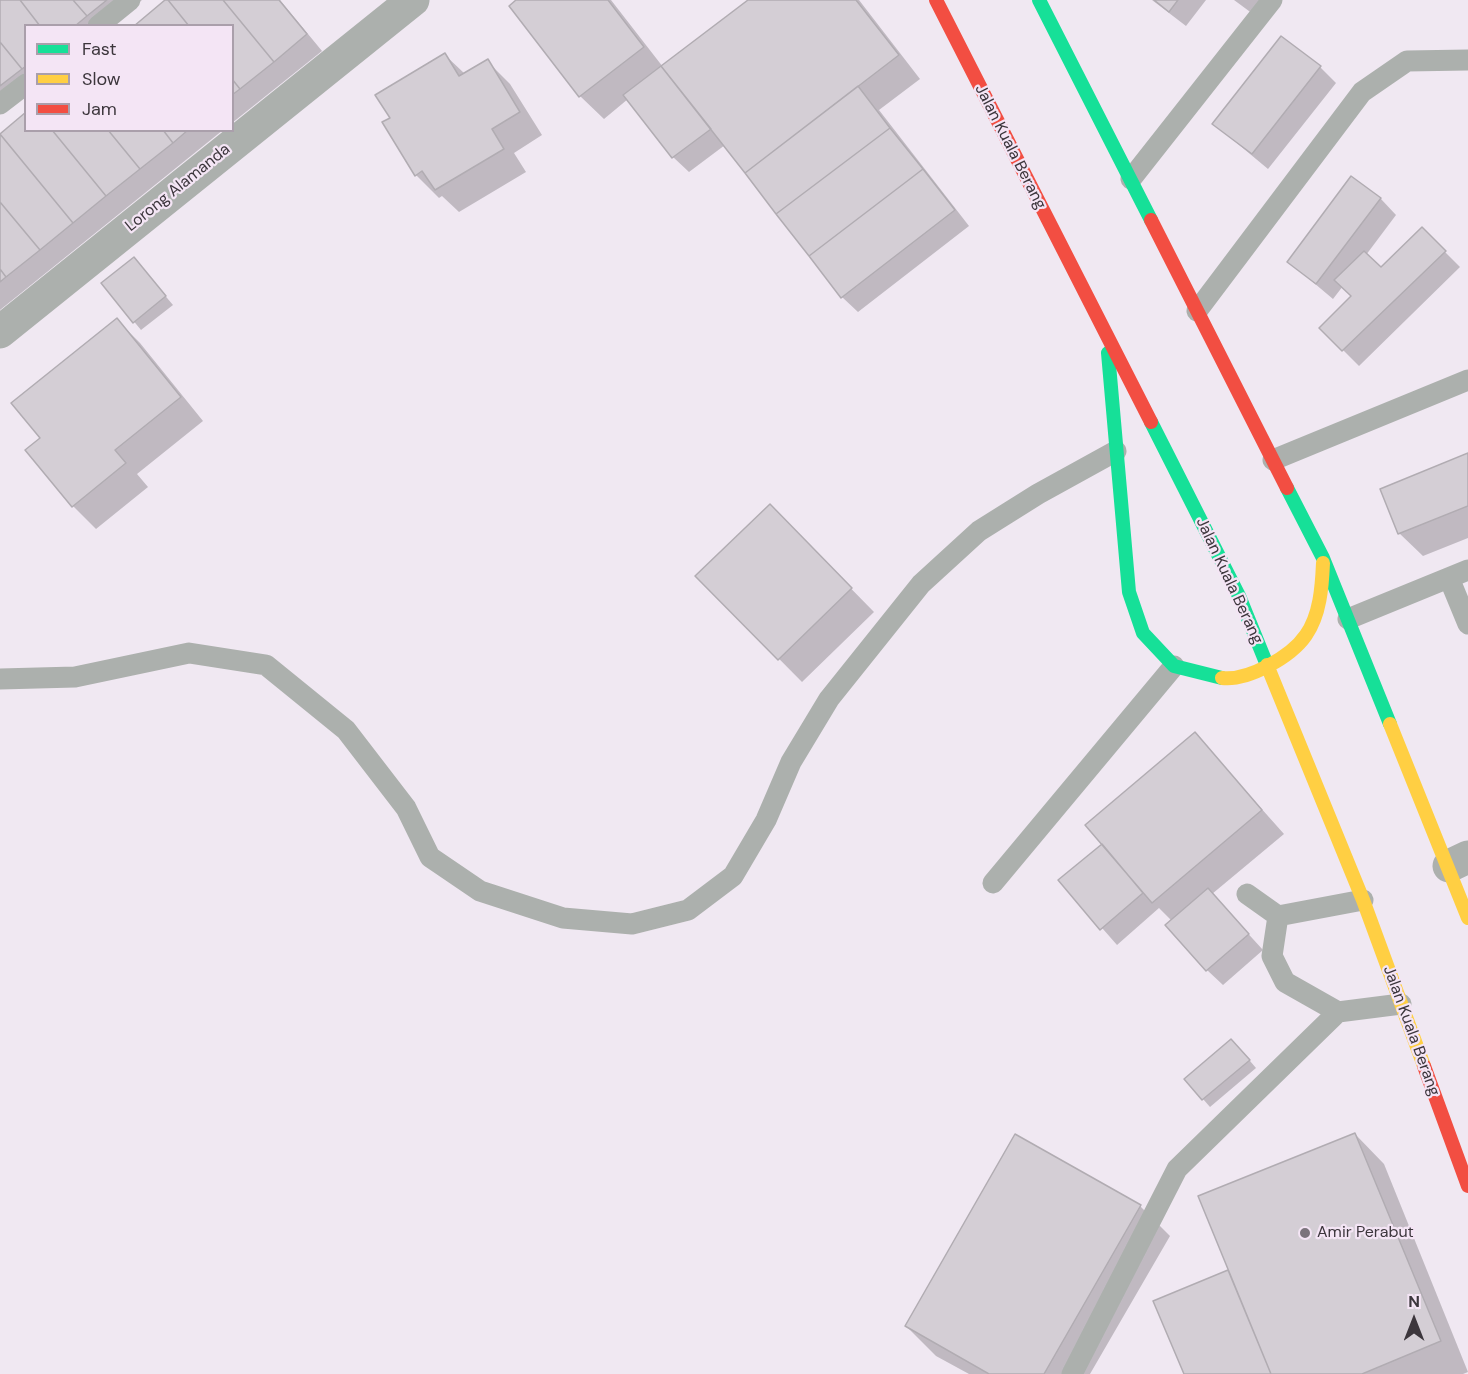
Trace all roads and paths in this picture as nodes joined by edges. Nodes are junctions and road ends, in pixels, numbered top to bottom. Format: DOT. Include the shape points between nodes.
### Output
graph roads {
  1 [pos="130,0"];
  2 [pos="936,0"];
  3 [pos="1039,0"];
  4 [pos="1272,0"];
  5 [pos="394,6"];
  6 [pos="100,24"];
  7 [pos="1468,60"];
  8 [pos="24,86"];
  9 [pos="0,104"];
  10 [pos="1131,179"];
  11 [pos="1197,311"];
  12 [pos="0,332"];
  13 [pos="1106,336"];
  14 [pos="1468,380"];
  15 [pos="1116,451"];
  16 [pos="1273,460"];
  17 [pos="1323,558"];
  18 [pos="1459,574"];
  19 [pos="1348,619"];
  20 [pos="1468,624"];
  21 [pos="1174,666"];
  22 [pos="1268,668"];
  23 [pos="0,680"];
  24 [pos="1459,861"];
  25 [pos="993,883"];
  26 [pos="1247,894"];
  27 [pos="1363,900"];
  28 [pos="1278,916"];
  29 [pos="1468,918"];
  30 [pos="1401,1004"];
  31 [pos="1338,1012"];
  32 [pos="1468,1186"];
  33 [pos="1072,1374"];
  1 -- 6 [label="lane"];
  2 -- 13 [label="highway, Jalan Kuala Berang"];
  3 -- 10 [label="highway"];
  4 -- 10 [label="lane"];
  5 -- 12 [label="street, Lorong Alamanda"];
  7 -- 11 [label="lane" via="1407,61 1362,92"];
  8 -- 9 [label="lane"];
  10 -- 11 [label="highway"];
  11 -- 16 [label="highway"];
  13 -- 15 [label="highway"];
  13 -- 22 [label="highway, Jalan Kuala Berang" via="1239,596"];
  14 -- 16 [label="lane"];
  15 -- 21 [label="highway" via="1129,592 1143,633"];
  15 -- 23 [label="lane" via="979,531 921,584 829,699 791,762 766,820 733,876 688,910 632,924 563,918 480,891 430,857 406,808 346,730 266,665 189,653 75,677"];
  16 -- 17 [label="highway"];
  17 -- 19 [label="highway"];
  17 -- 22 [label="highway" via="1321,597 1306,635"];
  18 -- 19 [label="lane"];
  18 -- 20 [label="lane"];
  19 -- 24 [label="highway"];
  21 -- 22 [label="highway" via="1225,679"];
  21 -- 25 [label="lane"];
  22 -- 27 [label="highway, Jalan Kuala Berang"];
  24 -- 29 [label="highway"];
  26 -- 28 [label="lane"];
  27 -- 28 [label="lane"];
  27 -- 30 [label="highway, Jalan Kuala Berang"];
  28 -- 31 [label="lane" via="1272,956 1285,982"];
  30 -- 31 [label="lane"];
  30 -- 32 [label="highway, Jalan Kuala Berang"];
  31 -- 33 [label="lane" via="1177,1169"];
}
